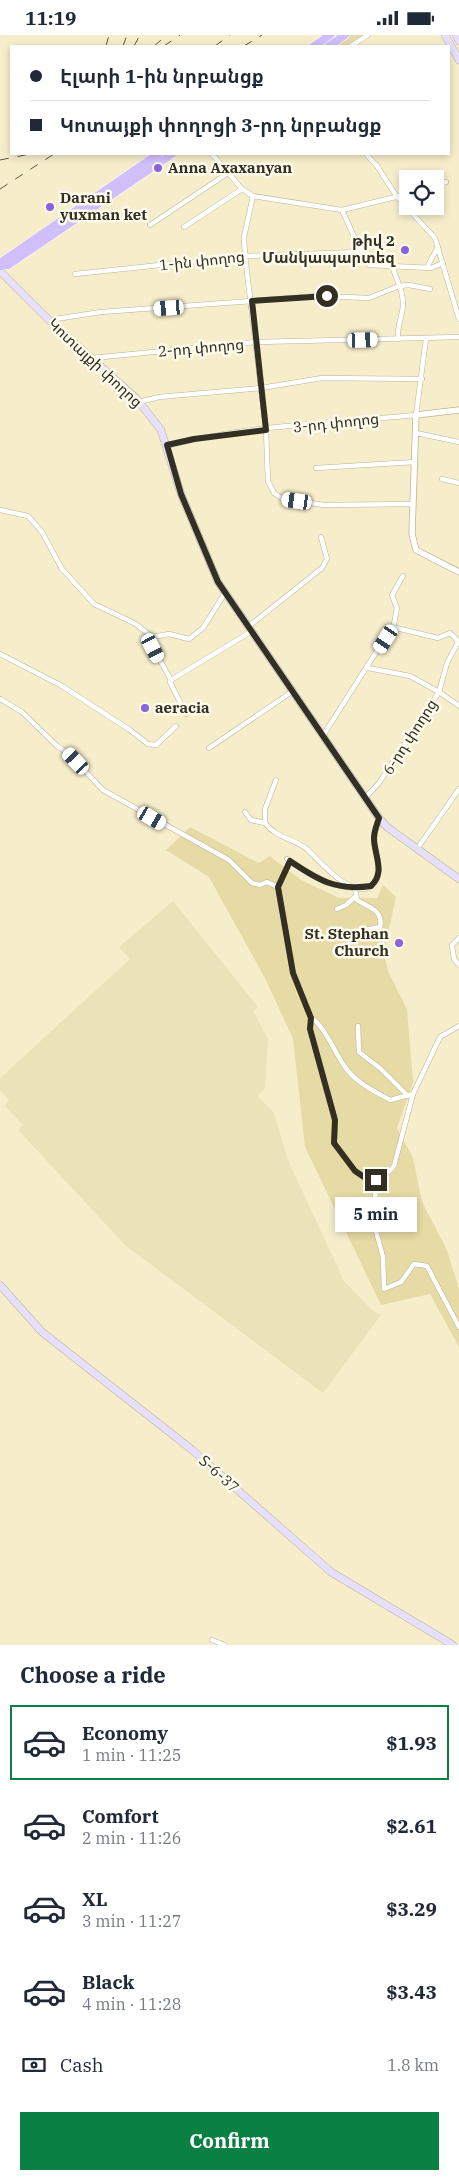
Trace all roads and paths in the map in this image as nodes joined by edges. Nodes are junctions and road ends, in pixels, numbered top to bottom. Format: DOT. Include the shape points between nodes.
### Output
graph roads {
  1 [pos="330,35"];
  2 [pos="345,35"];
  3 [pos="368,35"];
  4 [pos="444,35"];
  5 [pos="456,35"];
  6 [pos="459,41"];
  7 [pos="315,45"];
  8 [pos="330,45"];
  9 [pos="353,45"];
  10 [pos="459,60"];
  11 [pos="157,155"];
  12 [pos="171,155"];
  13 [pos="213,155"];
  14 [pos="367,155"];
  15 [pos="228,173"];
  16 [pos="242,189"];
  17 [pos="253,196"];
  18 [pos="397,197"];
  19 [pos="342,210"];
  20 [pos="150,225"];
  21 [pos="184,227"];
  22 [pos="438,246"];
  23 [pos="360,252"];
  24 [pos="245,257"];
  25 [pos="443,263"];
  26 [pos="0,265"];
  27 [pos="392,267"];
  28 [pos="427,267"];
  29 [pos="0,271"];
  30 [pos="75,274"];
  31 [pos="399,286"];
  32 [pos="430,289"];
  33 [pos="252,301"];
  34 [pos="459,319"];
  35 [pos="49,320"];
  36 [pos="459,337"];
  37 [pos="398,339"];
  38 [pos="426,339"];
  39 [pos="257,342"];
  40 [pos="92,358"];
  41 [pos="422,379"];
  42 [pos="261,389"];
  43 [pos="139,402"];
  44 [pos="459,410"];
  45 [pos="416,415"];
  46 [pos="266,430"];
  47 [pos="416,433"];
  48 [pos="459,442"];
  49 [pos="167,445"];
  50 [pos="415,462"];
  51 [pos="316,468"];
  52 [pos="442,479"];
  53 [pos="459,483"];
  54 [pos="413,504"];
  55 [pos="0,510"];
  56 [pos="321,537"];
  57 [pos="459,571"];
  58 [pos="403,576"];
  59 [pos="225,593"];
  60 [pos="392,627"];
  61 [pos="250,628"];
  62 [pos="152,637"];
  63 [pos="458,642"];
  64 [pos="0,654"];
  65 [pos="368,668"];
  66 [pos="171,680"];
  67 [pos="293,691"];
  68 [pos="439,692"];
  69 [pos="0,699"];
  70 [pos="459,706"];
  71 [pos="186,714"];
  72 [pos="176,726"];
  73 [pos="324,734"];
  74 [pos="209,748"];
  75 [pos="276,780"];
  76 [pos="459,789"];
  77 [pos="365,798"];
  78 [pos="245,812"];
  79 [pos="379,818"];
  80 [pos="265,823"];
  81 [pos="417,849"];
  82 [pos="459,879"];
  83 [pos="278,887"];
  84 [pos="355,888"];
  85 [pos="356,896"];
  86 [pos="338,909"];
  87 [pos="353,936"];
  88 [pos="459,938"];
  89 [pos="459,965"];
  90 [pos="311,1018"];
  91 [pos="358,1026"];
  92 [pos="459,1026"];
  93 [pos="410,1095"];
  94 [pos="376,1180"];
  95 [pos="0,1285"];
  96 [pos="459,1327"];
  97 [pos="212,1640"];
  98 [pos="225,1645"];
  99 [pos="453,1645"];
  1 -- 7 [label="main road"];
  2 -- 8 [label="main road"];
  3 -- 9 [label="street"];
  4 -- 10 [label="main road"];
  5 -- 6 [label="main road"];
  11 -- 26 [label="main road"];
  12 -- 26 [label="main road" via="8,265"];
  13 -- 15 [label="street"];
  14 -- 18 [label="street"];
  15 -- 16 [label="street"];
  15 -- 20 [label="street"];
  16 -- 17 [label="street"];
  16 -- 21 [label="street"];
  17 -- 19 [label="street"];
  17 -- 24 [label="street" via="244,237"];
  18 -- 19 [label="street"];
  18 -- 22 [label="street" via="435,238"];
  19 -- 23 [label="street"];
  22 -- 25 [label="street"];
  22 -- 28 [label="street"];
  23 -- 24 [label="street, 1-ին փողոց"];
  23 -- 27 [label="street" via="369,265"];
  24 -- 30 [label="street, 1-ին փողոց"];
  24 -- 33 [label="street"];
  25 -- 28 [label="street"];
  25 -- 34 [label="street"];
  27 -- 28 [label="street"];
  27 -- 31 [label="street"];
  29 -- 35 [label="main road, Կոտայքի փողոց"];
  31 -- 32 [label="street"];
  31 -- 33 [label="street" via="369,298"];
  31 -- 37 [label="street" via="403,302"];
  33 -- 35 [label="street" via="101,312"];
  33 -- 39 [label="street"];
  35 -- 40 [label="main road, Կոտայքի փողոց"];
  36 -- 38 [label="street, 2-րդ փողոց"];
  37 -- 38 [label="street, 2-րդ փողոց"];
  37 -- 39 [label="street, 2-րդ փողոց"];
  38 -- 41 [label="street"];
  39 -- 40 [label="street, 2-րդ փողոց"];
  39 -- 42 [label="street"];
  40 -- 43 [label="main road, Կոտայքի փողոց"];
  41 -- 42 [label="street" via="322,378"];
  41 -- 45 [label="street"];
  42 -- 43 [label="street" via="159,397"];
  42 -- 46 [label="street"];
  43 -- 49 [label="main road, Կոտայքի փողոց" via="161,430"];
  44 -- 45 [label="street"];
  45 -- 46 [label="street, 3-րդ փողոց"];
  45 -- 47 [label="street"];
  46 -- 49 [label="street, 3-րդ փողոց"];
  46 -- 54 [label="street" via="268,481 274,493 283,499 324,505"];
  47 -- 48 [label="street"];
  47 -- 50 [label="street"];
  49 -- 59 [label="main road, Կոտայքի փողոց" via="181,494"];
  50 -- 51 [label="street"];
  50 -- 54 [label="street"];
  52 -- 53 [label="street"];
  54 -- 57 [label="street" via="412,534 416,550"];
  55 -- 62 [label="street" via="28,515 42,532 62,569 94,605 136,624"];
  56 -- 61 [label="street" via="327,559 322,567"];
  58 -- 60 [label="street" via="392,595 397,608"];
  59 -- 61 [label="main road, Կոտայքի փողոց"];
  59 -- 62 [label="street" via="203,628 189,639 169,634"];
  60 -- 63 [label="street" via="438,638 450,633"];
  60 -- 65 [label="street"];
  61 -- 66 [label="street"];
  61 -- 67 [label="main road, Կոտայքի փողոց"];
  62 -- 66 [label="street" via="153,648"];
  63 -- 68 [label="street, 6-րդ փողոց" via="447,663"];
  64 -- 72 [label="street" via="62,686 148,744 156,745"];
  65 -- 68 [label="street" via="410,676"];
  65 -- 73 [label="street"];
  66 -- 71 [label="street"];
  67 -- 73 [label="main road, Կոտայքի փողոց"];
  67 -- 74 [label="street"];
  68 -- 70 [label="street"];
  68 -- 77 [label="street, 6-րդ փողոց" via="379,783"];
  69 -- 83 [label="street" via="22,712 103,790 228,860 252,883 268,882"];
  73 -- 77 [label="main road, Կոտայքի փողոց"];
  75 -- 80 [label="street" via="265,809"];
  76 -- 81 [label="street"];
  77 -- 79 [label="main road, Կոտայքի փողոց"];
  78 -- 80 [label="street" via="251,820"];
  79 -- 81 [label="main road, Կոտայքի փողոց"];
  79 -- 84 [label="street" via="374,839 379,871 376,881 371,886"];
  80 -- 84 [label="street" via="275,834 306,849 324,868"];
  81 -- 82 [label="main road, Կոտայքի փողոց"];
  83 -- 84 [label="street" via="289,860 315,878 339,887"];
  83 -- 90 [label="street" via="293,973"];
  84 -- 85 [label="street"];
  85 -- 86 [label="street"];
  85 -- 87 [label="street" via="357,900 375,909 381,921 378,929 365,930"];
  88 -- 89 [label="street" via="452,945 454,959"];
  90 -- 93 [label="street" via="321,1025 350,1073 390,1100"];
  90 -- 94 [label="street" via="310,1029 335,1120 334,1143 355,1171 367,1179"];
  91 -- 93 [label="street" via="359,1052"];
  92 -- 93 [label="street" via="440,1037"];
  93 -- 94 [label="street" via="394,1166 384,1177"];
  94 -- 96 [label="street" via="374,1224 383,1257 384,1289 400,1282 414,1264 427,1266"];
  95 -- 99 [label="main road, Տ-6-37 / Տ-6-37" via="42,1332 191,1449 331,1571"];
  97 -- 98 [label="street"];
}
